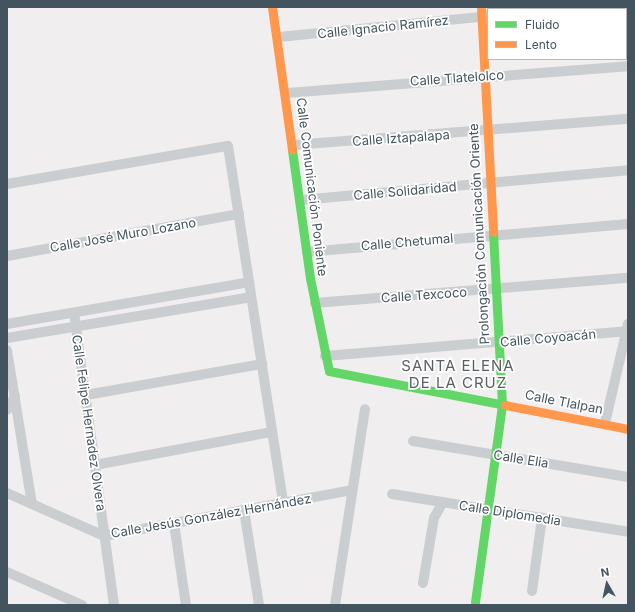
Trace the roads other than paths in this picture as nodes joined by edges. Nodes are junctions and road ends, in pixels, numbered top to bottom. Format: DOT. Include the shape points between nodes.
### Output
graph roads {
  1 [pos="272,7"];
  2 [pos="628,7"];
  3 [pos="613,8"];
  4 [pos="483,13"];
  5 [pos="279,38"];
  6 [pos="628,66"];
  7 [pos="484,76"];
  8 [pos="286,93"];
  9 [pos="628,119"];
  10 [pos="486,132"];
  11 [pos="294,145"];
  12 [pos="628,170"];
  13 [pos="489,183"];
  14 [pos="7,184"];
  15 [pos="301,200"];
  16 [pos="239,214"];
  17 [pos="628,224"];
  18 [pos="492,236"];
  19 [pos="307,252"];
  20 [pos="7,256"];
  21 [pos="628,278"];
  22 [pos="249,282"];
  23 [pos="494,290"];
  24 [pos="251,297"];
  25 [pos="315,303"];
  26 [pos="74,313"];
  27 [pos="7,324"];
  28 [pos="76,326"];
  29 [pos="628,328"];
  30 [pos="7,338"];
  31 [pos="497,342"];
  32 [pos="7,350"];
  33 [pos="325,356"];
  34 [pos="262,364"];
  35 [pos="329,371"];
  36 [pos="86,395"];
  37 [pos="14,396"];
  38 [pos="502,404"];
  39 [pos="365,409"];
  40 [pos="7,410"];
  41 [pos="605,423"];
  42 [pos="628,429"];
  43 [pos="272,432"];
  44 [pos="413,441"];
  45 [pos="497,455"];
  46 [pos="95,464"];
  47 [pos="628,476"];
  48 [pos="352,490"];
  49 [pos="7,493"];
  50 [pos="392,494"];
  51 [pos="443,502"];
  52 [pos="283,503"];
  53 [pos="32,504"];
  54 [pos="244,510"];
  55 [pos="489,510"];
  56 [pos="542,518"];
  57 [pos="174,523"];
  58 [pos="628,532"];
  59 [pos="104,536"];
  60 [pos="7,572"];
  61 [pos="423,583"];
  62 [pos="532,591"];
  63 [pos="475,602"];
  64 [pos="82,605"];
  65 [pos="114,605"];
  66 [pos="186,605"];
  67 [pos="259,605"];
  68 [pos="335,605"];
  1 -- 5 [label="street, Calle Comunicación Poniente"];
  2 -- 3 [label="street"];
  4 -- 5 [label="street, Calle Ignacio Ramírez"];
  4 -- 7 [label="street, Prolongación Comunicación Oriente"];
  5 -- 8 [label="street, Calle Comunicación Poniente"];
  6 -- 7 [label="street, Calle Tlatelolco"];
  7 -- 8 [label="street, Calle Tlatelolco"];
  7 -- 10 [label="street, Prolongación Comunicación Oriente"];
  8 -- 11 [label="street, Calle Comunicación Poniente"];
  9 -- 10 [label="street, Calle Iztapalapa"];
  10 -- 11 [label="street, Calle Iztapalapa"];
  10 -- 13 [label="street, Prolongación Comunicación Oriente"];
  11 -- 15 [label="street, Calle Comunicación Poniente"];
  12 -- 13 [label="street, Calle Solidaridad"];
  13 -- 15 [label="street, Calle Solidaridad"];
  13 -- 18 [label="street, Prolongación Comunicación Oriente"];
  14 -- 16 [label="street" via="228,146"];
  15 -- 19 [label="street, Calle Comunicación Poniente"];
  16 -- 20 [label="street, Calle José Muro Lozano"];
  16 -- 22 [label="street"];
  17 -- 18 [label="street, Calle Chetumal"];
  18 -- 19 [label="street, Calle Chetumal"];
  18 -- 23 [label="street, Prolongación Comunicación Oriente"];
  19 -- 25 [label="street, Calle Comunicación Poniente"];
  21 -- 23 [label="street, Calle Texcoco"];
  22 -- 24 [label="street"];
  22 -- 26 [label="street"];
  23 -- 25 [label="street, Calle Texcoco"];
  23 -- 31 [label="street, Prolongación Comunicación Oriente"];
  24 -- 28 [label="street"];
  24 -- 34 [label="street"];
  25 -- 33 [label="street, Calle Comunicación Poniente"];
  26 -- 27 [label="street"];
  26 -- 28 [label="street, Calle Felipe Hernadez Olvera"];
  28 -- 30 [label="street"];
  28 -- 36 [label="street, Calle Felipe Hernadez Olvera"];
  29 -- 31 [label="street, Calle Coyoacán"];
  29 -- 41 [label="street"];
  31 -- 33 [label="street, Calle Coyoacán"];
  31 -- 38 [label="street, Prolongación Comunicación Oriente"];
  32 -- 37 [label="street"];
  33 -- 35 [label="street, Calle Comunicación Poniente"];
  34 -- 36 [label="street"];
  34 -- 43 [label="street"];
  35 -- 38 [label="street, Calle Tlalpan"];
  36 -- 46 [label="street, Calle Felipe Hernadez Olvera"];
  37 -- 40 [label="street"];
  37 -- 53 [label="street"];
  38 -- 41 [label="street, Calle Tlalpan"];
  38 -- 45 [label="street, Prolongación Comunicación Oriente"];
  39 -- 48 [label="street"];
  41 -- 42 [label="street, Calle Tlalpan"];
  43 -- 46 [label="street"];
  43 -- 52 [label="street"];
  44 -- 45 [label="street, Calle Elia"];
  45 -- 47 [label="street, Calle Elia"];
  45 -- 55 [label="street, Prolongación Comunicación Oriente"];
  46 -- 59 [label="street, Calle Felipe Hernadez Olvera"];
  48 -- 52 [label="street, Calle Jesús González Hernández"];
  48 -- 68 [label="street"];
  49 -- 53 [label="street, Calle Jesús González Hernández"];
  50 -- 51 [label="street, Calle Diplomedia"];
  51 -- 55 [label="street, Calle Diplomedia"];
  51 -- 61 [label="street" via="433,522"];
  52 -- 54 [label="street, Calle Jesús González Hernández"];
  53 -- 59 [label="street, Calle Jesús González Hernández"];
  54 -- 57 [label="street, Calle Jesús González Hernández"];
  54 -- 67 [label="street"];
  55 -- 56 [label="street, Calle Diplomedia"];
  55 -- 63 [label="street, Prolongación Comunicación Oriente"];
  56 -- 58 [label="street, Calle Diplomedia"];
  56 -- 62 [label="street"];
  57 -- 59 [label="street, Calle Jesús González Hernández"];
  57 -- 66 [label="street"];
  59 -- 65 [label="street, Calle Felipe Hernadez Olvera"];
  60 -- 64 [label="street"];
}
